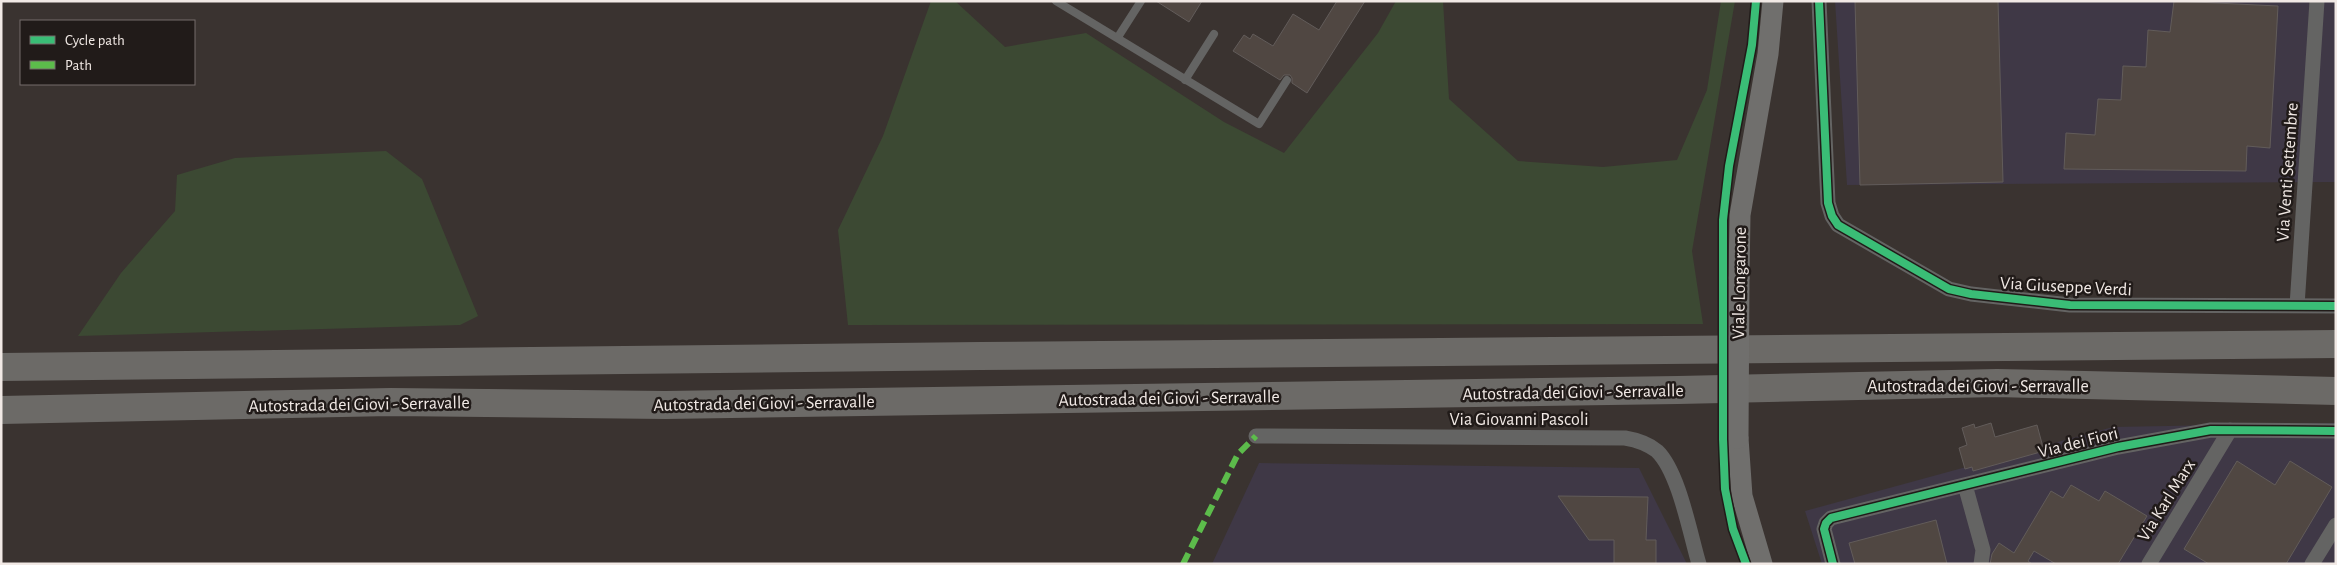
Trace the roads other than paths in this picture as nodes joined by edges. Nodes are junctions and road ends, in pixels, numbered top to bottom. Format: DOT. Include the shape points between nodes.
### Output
graph roads {
  1 [pos="1056,1"];
  2 [pos="1141,1"];
  3 [pos="1773,1"];
  4 [pos="1819,1"];
  5 [pos="2317,1"];
  6 [pos="1214,34"];
  7 [pos="1118,38"];
  8 [pos="1185,80"];
  9 [pos="1287,80"];
  10 [pos="2297,306"];
  11 [pos="2336,306"];
  12 [pos="2336,344"];
  13 [pos="1,367"];
  14 [pos="2336,391"];
  15 [pos="1,410"];
  16 [pos="2230,430"];
  17 [pos="2336,430"];
  18 [pos="1256,436"];
  19 [pos="1965,485"];
  20 [pos="2336,525"];
  21 [pos="1699,564"];
  22 [pos="1762,564"];
  23 [pos="1834,564"];
  24 [pos="1981,564"];
  25 [pos="2149,564"];
  26 [pos="2312,564"];
  1 -- 7 [label="lane"];
  2 -- 7 [label="lane"];
  3 -- 22 [label="main road, Viale Longarone, bridge" via="1768,54 1740,215 1738,438 1742,496"];
  4 -- 10 [label="street, Via Giuseppe Verdi" via="1828,203 1838,225 1949,289 1971,294 2070,306"];
  5 -- 10 [label="street, Via Venti Settembre"];
  6 -- 8 [label="lane"];
  7 -- 8 [label="lane"];
  8 -- 9 [label="lane" via="1259,124"];
  10 -- 11 [label="street"];
  12 -- 13 [label="highway"];
  14 -- 15 [label="highway, Autostrada dei Giovi - Serravalle" via="1997,384 715,404 391,402"];
  16 -- 17 [label="street, Via dei Fiori"];
  16 -- 19 [label="street, Via dei Fiori" via="2211,430 2118,447"];
  16 -- 25 [label="street, Via Karl Marx"];
  18 -- 21 [label="street, Via Giovanni Pascoli" via="1637,440 1658,452 1674,478"];
  19 -- 23 [label="street, Via dei Fiori" via="1831,518 1824,528"];
  19 -- 24 [label="street" via="1983,550"];
  20 -- 26 [label="street"];
}
